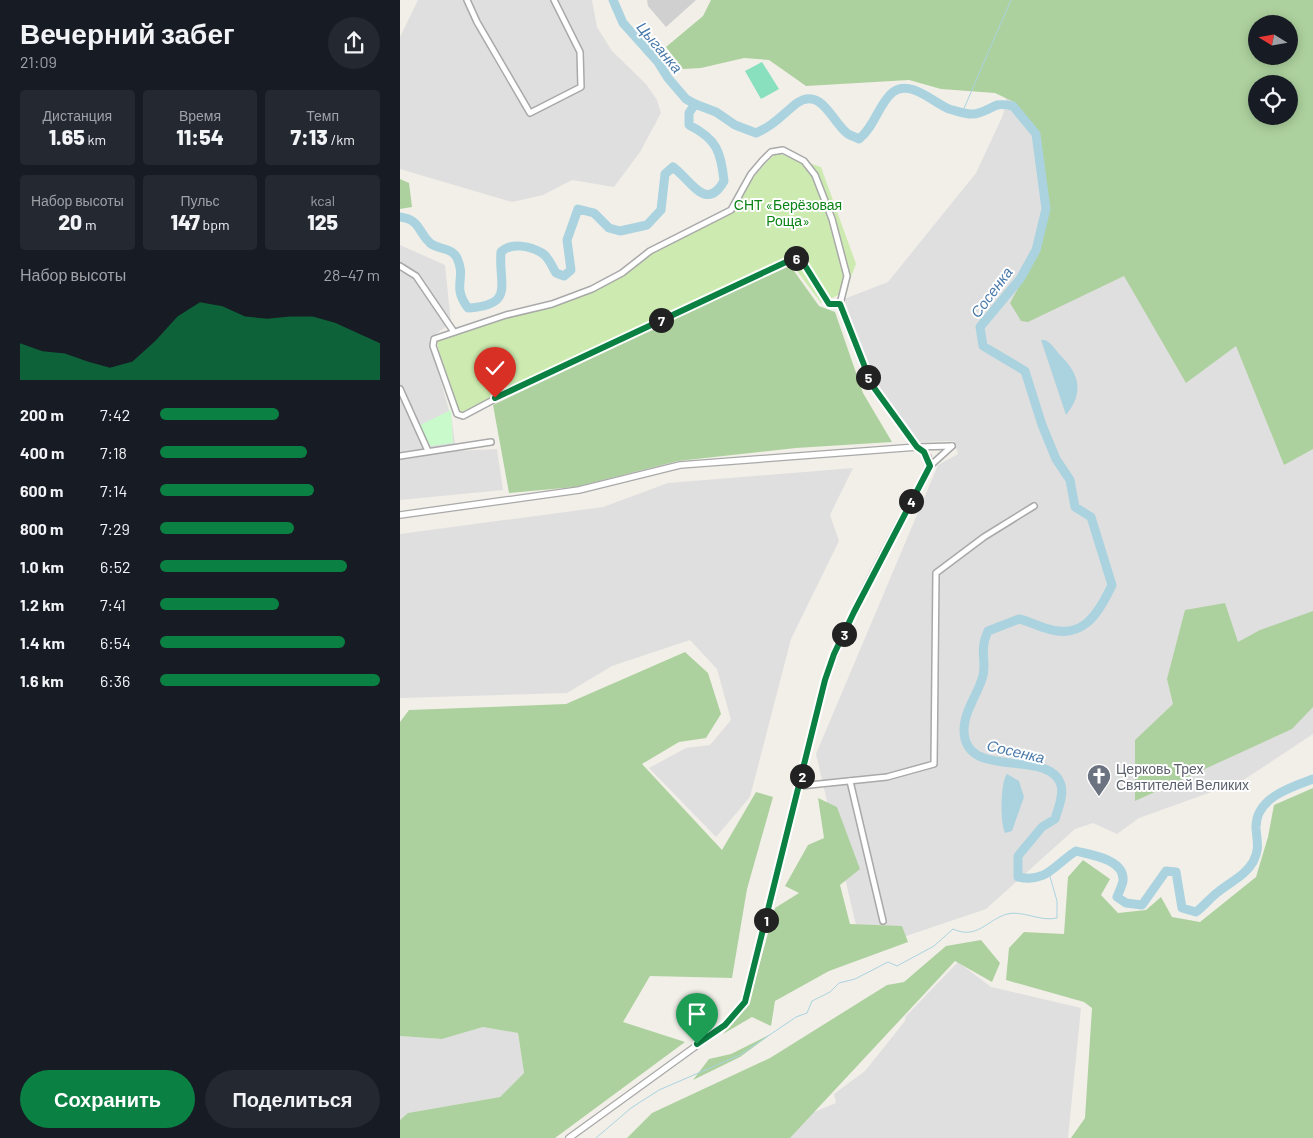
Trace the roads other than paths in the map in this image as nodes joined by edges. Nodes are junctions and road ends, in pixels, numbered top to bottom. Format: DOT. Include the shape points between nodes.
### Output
graph roads {
  1 [pos="467,0"];
  2 [pos="554,0"];
  3 [pos="400,266"];
  4 [pos="840,304"];
  5 [pos="454,332"];
  6 [pos="400,388"];
  7 [pos="491,442"];
  8 [pos="917,447"];
  9 [pos="428,451"];
  10 [pos="400,456"];
  11 [pos="930,466"];
  12 [pos="1034,506"];
  13 [pos="400,515"];
  14 [pos="850,781"];
  15 [pos="800,786"];
  16 [pos="883,921"];
  17 [pos="569,1138"];
  1 -- 2 [label="street" via="530,112 581,87 580,52"];
  3 -- 5 [label="street" via="416,276"];
  4 -- 5 [label="street" via="829,304 799,256 463,416 458,414 433,346 434,339"];
  4 -- 5 [label="street" via="847,276 832,219 815,175 804,161 783,150 771,152 762,161 731,210 650,251 622,273 552,304"];
  4 -- 8 [label="street" via="872,385"];
  6 -- 9 [label="street"];
  7 -- 9 [label="street"];
  8 -- 11 [label="street" via="928,457"];
  8 -- 11 [label="street" via="952,446"];
  8 -- 13 [label="street" via="680,465 579,490"];
  9 -- 10 [label="street"];
  11 -- 15 [label="street" via="834,654"];
  12 -- 14 [label="street" via="936,572 934,764 887,777"];
  14 -- 15 [label="street"];
  14 -- 16 [label="street"];
  15 -- 17 [label="street" via="745,1002 725,1025"];
}
